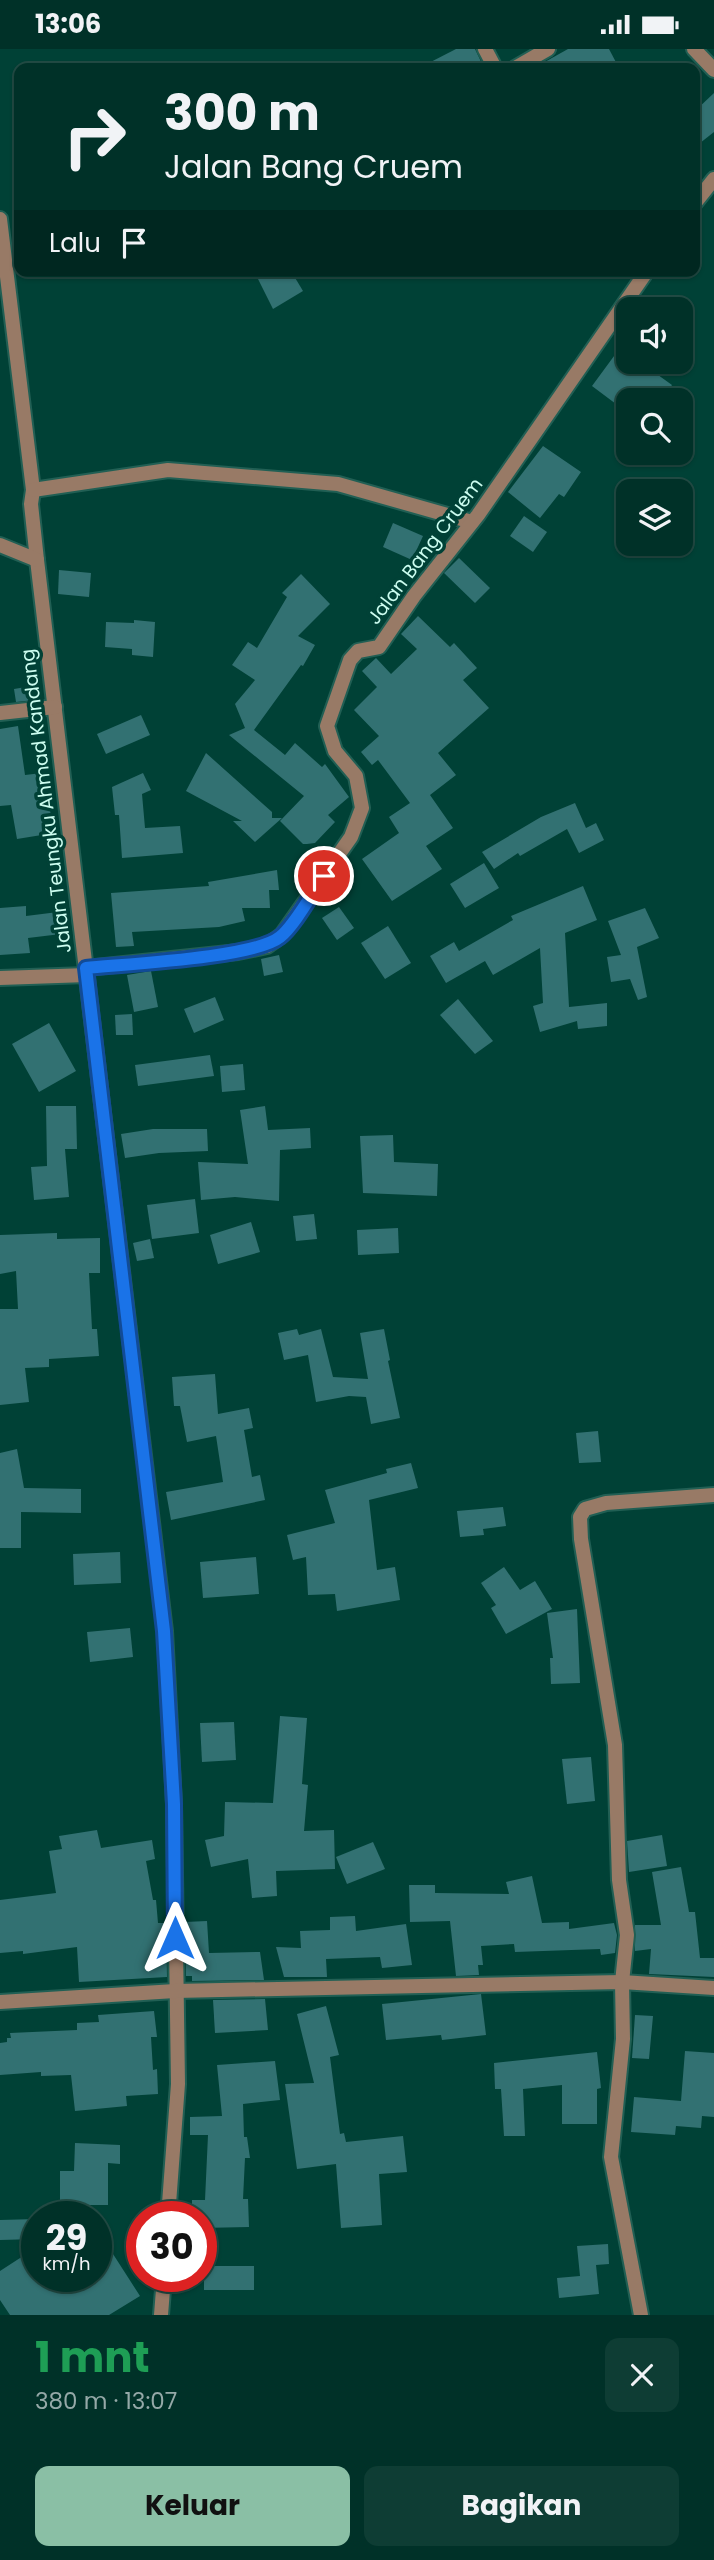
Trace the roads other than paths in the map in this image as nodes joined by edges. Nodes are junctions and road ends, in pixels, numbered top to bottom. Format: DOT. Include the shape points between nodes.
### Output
graph roads {
  1 [pos="548,49"];
  2 [pos="694,49"];
  3 [pos="524,63"];
  4 [pos="714,70"];
  5 [pos="714,179"];
  6 [pos="700,197"];
  7 [pos="0,219"];
  8 [pos="3,270"];
  9 [pos="643,277"];
  10 [pos="33,489"];
  11 [pos="472,522"];
  12 [pos="0,545"];
  13 [pos="37,560"];
  14 [pos="55,708"];
  15 [pos="0,713"];
  16 [pos="86,971"];
  17 [pos="0,978"];
  18 [pos="714,1495"];
  19 [pos="622,1982"];
  20 [pos="714,1988"];
  21 [pos="175,1991"];
  22 [pos="0,2002"];
  23 [pos="169,2201"];
  24 [pos="163,2292"];
  25 [pos="161,2315"];
  26 [pos="642,2315"];
  1 -- 3 [label="street"];
  2 -- 4 [label="street"];
  5 -- 6 [label="street"];
  7 -- 8 [label="street, Jalan Teungku Ahmad Kandang"];
  8 -- 10 [label="street, Jalan Teungku Ahmad Kandang"];
  9 -- 11 [label="street, Jalan Bang Cruem"];
  10 -- 11 [label="street" via="168,470 338,484"];
  10 -- 13 [label="street, Jalan Teungku Ahmad Kandang"];
  11 -- 16 [label="street, Jalan Bang Cruem" via="379,647 358,651 350,660 327,726 335,751 356,775 362,808 351,837 282,935 267,946"];
  12 -- 13 [label="street"];
  13 -- 14 [label="street, Jalan Teungku Ahmad Kandang"];
  14 -- 15 [label="street"];
  14 -- 16 [label="street, Jalan Teungku Ahmad Kandang"];
  16 -- 17 [label="street, Jalan Bang Cruem"];
  16 -- 21 [label="street, Jalan Teungku Ahmad Kandang" via="164,1631 174,1804"];
  18 -- 19 [label="street" via="606,1503 585,1509 580,1517 615,1745 619,1880 627,1935"];
  19 -- 20 [label="street"];
  19 -- 21 [label="street"];
  19 -- 26 [label="street" via="623,2039 610,2146"];
  21 -- 22 [label="street"];
  21 -- 23 [label="street, Jalan Teungku Ahmad Kandang" via="178,2084"];
  24 -- 25 [label="street"];
}
